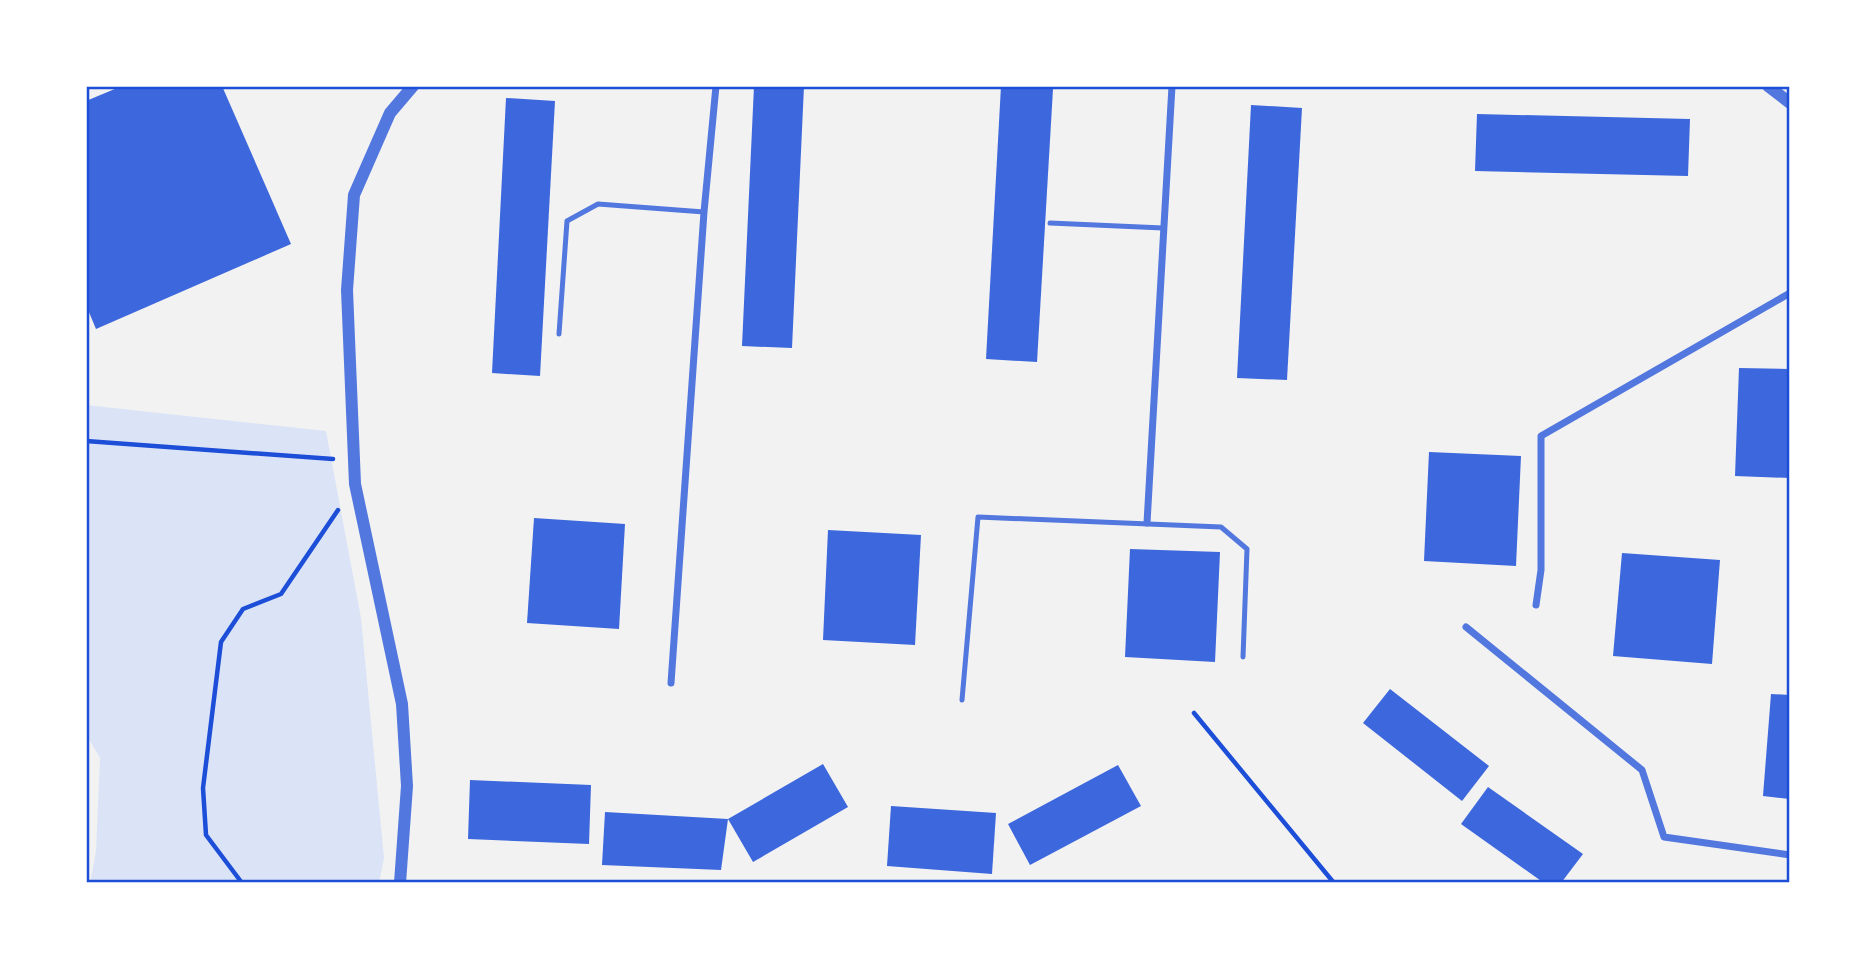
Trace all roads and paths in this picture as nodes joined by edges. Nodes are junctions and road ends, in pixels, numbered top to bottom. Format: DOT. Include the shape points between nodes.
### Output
graph roads {
  1 [pos="413,86"];
  2 [pos="716,86"];
  3 [pos="1172,86"];
  4 [pos="1768,86"];
  5 [pos="1790,103"];
  6 [pos="704,212"];
  7 [pos="1050,223"];
  8 [pos="1163,228"];
  9 [pos="1790,293"];
  10 [pos="559,334"];
  11 [pos="86,441"];
  12 [pos="353,460"];
  13 [pos="355,484"];
  14 [pos="1147,523"];
  15 [pos="1536,605"];
  16 [pos="1466,628"];
  17 [pos="1243,657"];
  18 [pos="671,683"];
  19 [pos="962,700"];
  20 [pos="1194,713"];
  21 [pos="1790,855"];
  22 [pos="242,883"];
  23 [pos="400,883"];
  24 [pos="1334,883"];
  1 -- 12 [label="street" via="390,113 354,195 347,290"];
  2 -- 6 [label="street"];
  3 -- 8 [label="street"];
  4 -- 5 [label="street"];
  6 -- 10 [label="lane" via="598,204 567,221"];
  6 -- 18 [label="street"];
  7 -- 8 [label="lane"];
  8 -- 14 [label="street"];
  9 -- 15 [label="street" via="1541,436 1541,570"];
  11 -- 12 [label="path"];
  12 -- 13 [label="street"];
  13 -- 22 [label="path" via="281,594 243,609 221,642 203,788 206,835"];
  13 -- 23 [label="street" via="402,704 407,786"];
  14 -- 17 [label="lane" via="1221,527 1247,549"];
  14 -- 19 [label="lane" via="978,517"];
  16 -- 21 [label="street" via="1642,770 1664,837"];
  20 -- 24 [label="path"];
}
